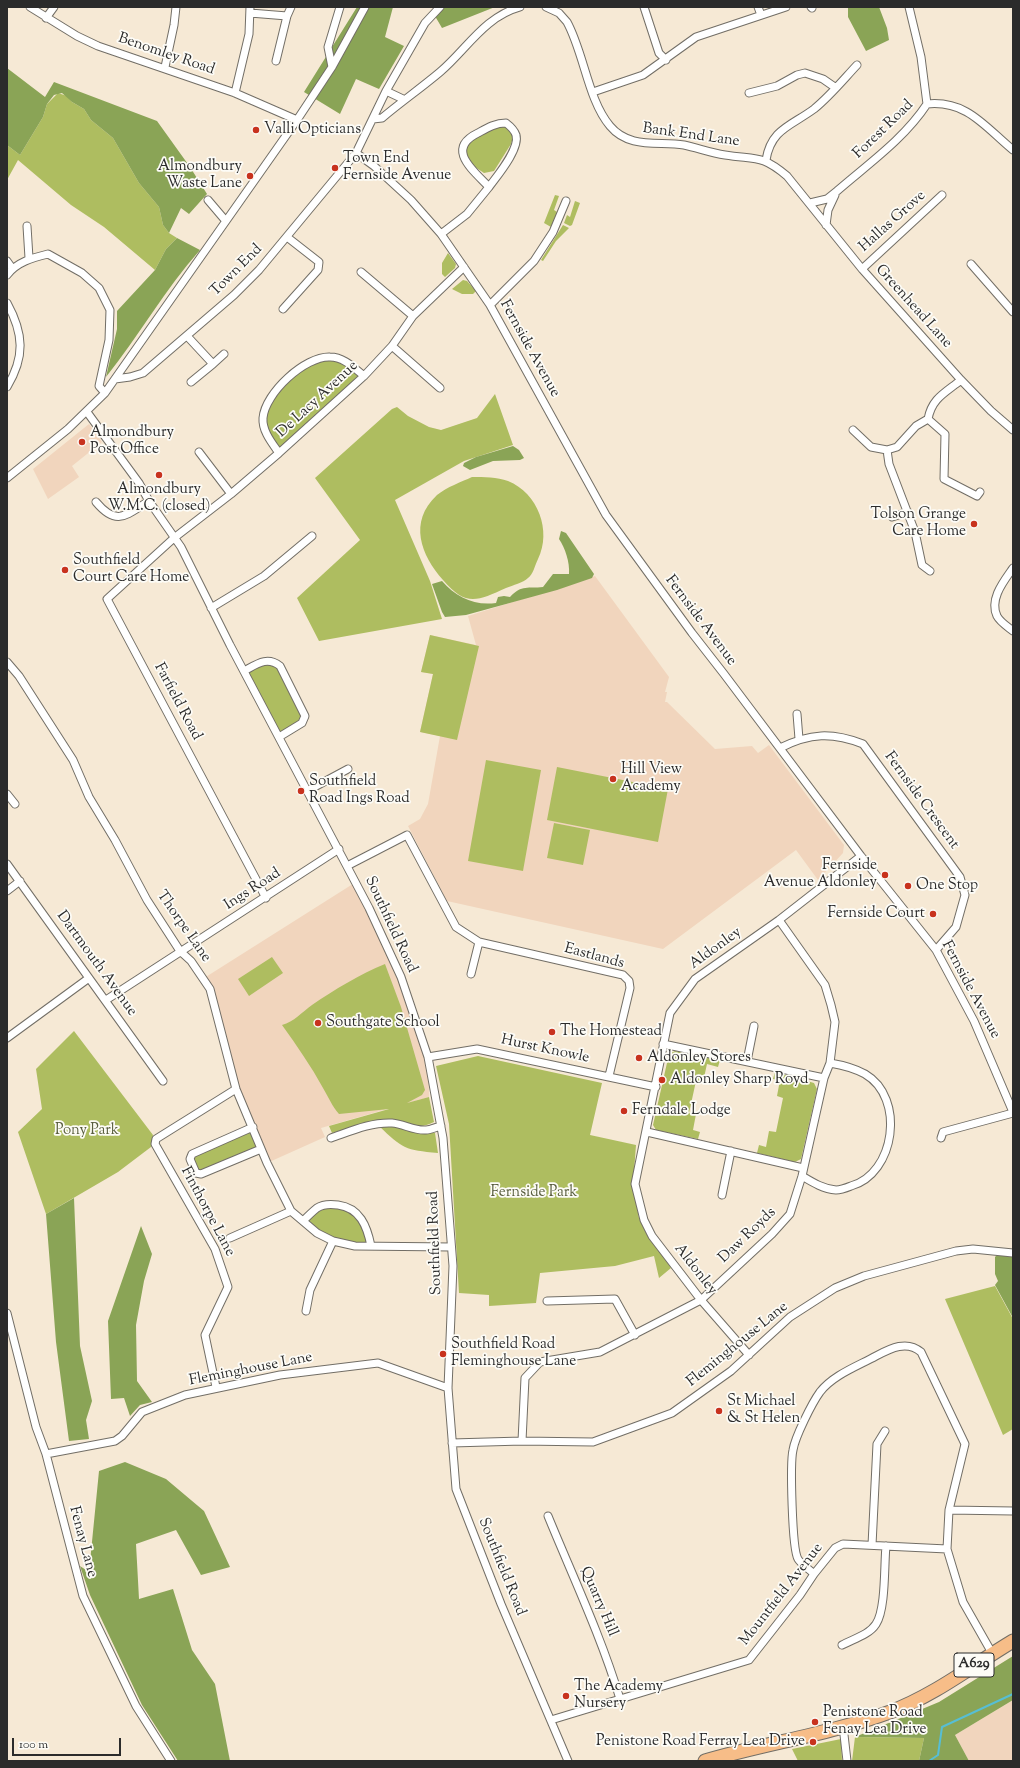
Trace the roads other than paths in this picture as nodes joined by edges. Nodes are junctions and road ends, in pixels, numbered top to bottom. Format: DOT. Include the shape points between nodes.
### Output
graph roads {
  1 [pos="30,7"];
  2 [pos="54,7"];
  3 [pos="176,7"];
  4 [pos="291,7"];
  5 [pos="340,7"];
  6 [pos="365,7"];
  7 [pos="440,7"];
  8 [pos="520,7"];
  9 [pos="546,7"];
  10 [pos="644,7"];
  11 [pos="758,7"];
  12 [pos="786,7"];
  13 [pos="909,7"];
  14 [pos="250,10"];
  15 [pos="761,15"];
  16 [pos="287,16"];
  17 [pos="46,18"];
  18 [pos="666,60"];
  19 [pos="276,61"];
  20 [pos="857,65"];
  21 [pos="332,66"];
  22 [pos="164,67"];
  23 [pos="836,88"];
  24 [pos="386,91"];
  25 [pos="594,92"];
  26 [pos="234,93"];
  27 [pos="749,93"];
  28 [pos="403,99"];
  29 [pos="927,104"];
  30 [pos="373,119"];
  31 [pos="297,120"];
  32 [pos="1013,149"];
  33 [pos="356,153"];
  34 [pos="766,160"];
  35 [pos="489,186"];
  36 [pos="837,191"];
  37 [pos="802,194"];
  38 [pos="942,195"];
  39 [pos="208,200"];
  40 [pos="566,201"];
  41 [pos="810,203"];
  42 [pos="225,220"];
  43 [pos="826,225"];
  44 [pos="27,226"];
  45 [pos="441,234"];
  46 [pos="287,237"];
  47 [pos="29,258"];
  48 [pos="7,261"];
  49 [pos="971,264"];
  50 [pos="464,267"];
  51 [pos="12,268"];
  52 [pos="862,269"];
  53 [pos="361,272"];
  54 [pos="7,276"];
  55 [pos="7,302"];
  56 [pos="490,305"];
  57 [pos="283,309"];
  58 [pos="1013,312"];
  59 [pos="413,316"];
  60 [pos="187,336"];
  61 [pos="392,346"];
  62 [pos="224,354"];
  63 [pos="213,364"];
  64 [pos="364,376"];
  65 [pos="115,379"];
  66 [pos="961,380"];
  67 [pos="191,382"];
  68 [pos="7,387"];
  69 [pos="440,388"];
  70 [pos="105,393"];
  71 [pos="87,412"];
  72 [pos="928,419"];
  73 [pos="853,430"];
  74 [pos="1013,430"];
  75 [pos="887,450"];
  76 [pos="199,452"];
  77 [pos="279,454"];
  78 [pos="7,478"];
  79 [pos="980,492"];
  80 [pos="231,494"];
  81 [pos="149,501"];
  82 [pos="96,502"];
  83 [pos="908,512"];
  84 [pos="892,517"];
  85 [pos="312,536"];
  86 [pos="174,538"];
  87 [pos="1013,568"];
  88 [pos="930,571"];
  89 [pos="211,608"];
  90 [pos="1013,631"];
  91 [pos="7,662"];
  92 [pos="244,671"];
  93 [pos="797,714"];
  94 [pos="279,737"];
  95 [pos="799,739"];
  96 [pos="780,748"];
  97 [pos="348,769"];
  98 [pos="307,791"];
  99 [pos="7,794"];
  100 [pos="14,804"];
  101 [pos="339,849"];
  102 [pos="861,856"];
  103 [pos="7,864"];
  104 [pos="347,866"];
  105 [pos="20,881"];
  106 [pos="7,891"];
  107 [pos="266,898"];
  108 [pos="779,920"];
  109 [pos="479,942"];
  110 [pos="936,950"];
  111 [pos="180,951"];
  112 [pos="471,974"];
  113 [pos="89,978"];
  114 [pos="106,1000"];
  115 [pos="754,1026"];
  116 [pos="7,1038"];
  117 [pos="664,1044"];
  118 [pos="428,1057"];
  119 [pos="747,1061"];
  120 [pos="830,1063"];
  121 [pos="608,1076"];
  122 [pos="824,1078"];
  123 [pos="163,1081"];
  124 [pos="656,1087"];
  125 [pos="236,1089"];
  126 [pos="1013,1113"];
  127 [pos="441,1126"];
  128 [pos="253,1127"];
  129 [pos="646,1132"];
  130 [pos="331,1138"];
  131 [pos="940,1138"];
  132 [pos="261,1149"];
  133 [pos="731,1151"];
  134 [pos="803,1168"];
  135 [pos="802,1176"];
  136 [pos="722,1195"];
  137 [pos="291,1211"];
  138 [pos="303,1221"];
  139 [pos="230,1238"];
  140 [pos="333,1241"];
  141 [pos="370,1246"];
  142 [pos="451,1248"];
  143 [pos="1013,1254"];
  144 [pos="701,1300"];
  145 [pos="547,1301"];
  146 [pos="306,1311"];
  147 [pos="7,1314"];
  148 [pos="635,1335"];
  149 [pos="749,1354"];
  150 [pos="216,1387"];
  151 [pos="448,1388"];
  152 [pos="885,1431"];
  153 [pos="522,1440"];
  154 [pos="452,1442"];
  155 [pos="46,1454"];
  156 [pos="949,1510"];
  157 [pos="1013,1511"];
  158 [pos="548,1516"];
  159 [pos="872,1545"];
  160 [pos="886,1546"];
  161 [pos="947,1549"];
  162 [pos="814,1574"];
  163 [pos="1013,1641"];
  164 [pos="842,1645"];
  165 [pos="992,1653"];
  166 [pos="620,1699"];
  167 [pos="551,1720"];
  168 [pos="843,1726"];
  169 [pos="171,1761"];
  170 [pos="568,1761"];
  171 [pos="705,1761"];
  172 [pos="847,1761"];
  1 -- 17 [label="street, Benomley Road"];
  2 -- 17 [label="street"];
  3 -- 22 [label="street"];
  4 -- 16 [label="street"];
  5 -- 21 [label="street" via="328,47"];
  6 -- 21 [label="street"];
  7 -- 24 [label="street, Town End" via="425,23"];
  8 -- 28 [label="street" via="504,13 484,26 450,63"];
  9 -- 25 [label="street, Bank End Lane" via="559,13 568,22"];
  10 -- 18 [label="street" via="659,53"];
  11 -- 15 [label="street"];
  12 -- 15 [label="street"];
  13 -- 29 [label="street, Forest Road" via="921,57"];
  14 -- 16 [label="street"];
  14 -- 26 [label="street" via="248,34"];
  15 -- 18 [label="street" via="696,37"];
  16 -- 19 [label="street"];
  17 -- 22 [label="street, Benomley Road" via="98,46"];
  18 -- 25 [label="street" via="643,75"];
  20 -- 23 [label="street"];
  21 -- 31 [label="street"];
  22 -- 26 [label="street, Benomley Road"];
  23 -- 27 [label="street" via="823,79 805,73 777,86"];
  23 -- 34 [label="street" via="814,109 782,129 772,140"];
  24 -- 28 [label="street"];
  24 -- 30 [label="street, Town End"];
  25 -- 34 [label="street, Bank End Lane" via="610,127 627,140 641,144 684,145 726,155"];
  26 -- 31 [label="street, Benomley Road"];
  28 -- 30 [label="street" via="382,118"];
  29 -- 32 [label="street" via="944,104 964,110"];
  29 -- 36 [label="street, Forest Road" via="918,119"];
  30 -- 33 [label="street, Town End"];
  31 -- 42 [label="street"];
  33 -- 45 [label="street, Fernside Avenue" via="411,200"];
  33 -- 46 [label="street, Town End"];
  34 -- 37 [label="street, Bank End Lane" via="787,176"];
  35 -- 35 [label="street" via="466,162 462,152 463,144 468,138 496,123 506,122 513,129 516,145"];
  35 -- 45 [label="street" via="467,214"];
  36 -- 41 [label="street, Forest Road" via="827,199"];
  36 -- 43 [label="street, Forest Road" via="828,210"];
  37 -- 41 [label="street, Greenhead Lane"];
  38 -- 52 [label="street, Hallas Grove"];
  39 -- 42 [label="street"];
  40 -- 56 [label="street" via="553,232 534,262"];
  41 -- 43 [label="street, Greenhead Lane"];
  42 -- 65 [label="street"];
  43 -- 52 [label="street, Greenhead Lane"];
  44 -- 47 [label="street"];
  45 -- 50 [label="street, Fernside Avenue"];
  46 -- 57 [label="street" via="319,262 318,270"];
  46 -- 60 [label="street, Town End" via="259,270"];
  47 -- 51 [label="street"];
  47 -- 70 [label="street" via="48,254 82,272 99,288 110,310 109,340 99,386"];
  48 -- 51 [label="street"];
  49 -- 58 [label="street"];
  50 -- 56 [label="street, Fernside Avenue"];
  50 -- 59 [label="street, De Lacy Avenue"];
  51 -- 54 [label="street"];
  52 -- 66 [label="street, Greenhead Lane"];
  53 -- 59 [label="street"];
  55 -- 68 [label="street" via="17,324 21,354 16,372"];
  56 -- 96 [label="street, Fernside Avenue" via="606,515"];
  59 -- 61 [label="street, De Lacy Avenue"];
  60 -- 63 [label="street"];
  60 -- 65 [label="street, Town End" via="143,373 130,378"];
  61 -- 64 [label="street, De Lacy Avenue"];
  61 -- 69 [label="street"];
  62 -- 63 [label="street"];
  63 -- 67 [label="street"];
  64 -- 77 [label="street, De Lacy Avenue"];
  64 -- 77 [label="street" via="344,360 330,357 312,361 280,385 263,418 265,432"];
  65 -- 70 [label="street"];
  66 -- 72 [label="street" via="934,401"];
  66 -- 74 [label="street, Greenhead Lane" via="990,411"];
  70 -- 71 [label="street"];
  71 -- 78 [label="street"];
  71 -- 81 [label="street, Southfield Road" via="139,483"];
  72 -- 75 [label="street" via="916,426 897,447"];
  72 -- 79 [label="street" via="945,434 944,479 977,496"];
  73 -- 75 [label="street" via="871,447"];
  75 -- 83 [label="street" via="889,464"];
  76 -- 80 [label="street"];
  77 -- 80 [label="street, De Lacy Avenue"];
  80 -- 86 [label="street, De Lacy Avenue"];
  81 -- 82 [label="street" via="124,517 115,518 105,513"];
  81 -- 86 [label="street, Southfield Road"];
  83 -- 84 [label="street"];
  83 -- 88 [label="street" via="922,565"];
  85 -- 89 [label="street" via="264,576"];
  86 -- 89 [label="street, Southfield Road"];
  86 -- 107 [label="street, Farfield Road" via="107,599"];
  87 -- 90 [label="street" via="1000,587 995,599 995,609 997,617"];
  89 -- 92 [label="street, Southfield Road"];
  91 -- 111 [label="street, Thorpe Lane" via="19,676 73,760 90,797"];
  92 -- 94 [label="street, Southfield Road"];
  92 -- 94 [label="street" via="265,660 274,661 280,666 305,716 302,723"];
  93 -- 95 [label="street"];
  94 -- 98 [label="street, Southfield Road"];
  95 -- 96 [label="street, Fernside Crescent"];
  95 -- 110 [label="street, Fernside Crescent" via="826,735 843,736 863,744 960,877 965,895 956,927"];
  96 -- 102 [label="street, Fernside Avenue"];
  97 -- 98 [label="street"];
  98 -- 101 [label="street, Southfield Road"];
  99 -- 100 [label="street"];
  101 -- 104 [label="street, Southfield Road"];
  101 -- 107 [label="street, Ings Road"];
  102 -- 108 [label="street, Aldonley"];
  102 -- 110 [label="street, Fernside Avenue"];
  103 -- 105 [label="street, Dartmouth Avenue"];
  104 -- 109 [label="street, Eastlands" via="407,835 456,927"];
  104 -- 118 [label="street, Southfield Road" via="401,977"];
  105 -- 106 [label="street"];
  105 -- 113 [label="street, Dartmouth Avenue"];
  107 -- 111 [label="street, Ings Road"];
  108 -- 117 [label="street, Aldonley" via="695,979 670,1013"];
  108 -- 120 [label="street, Daw Royds" via="825,985 835,1022"];
  109 -- 112 [label="street"];
  109 -- 121 [label="street, Eastlands" via="623,975 629,981 630,988"];
  110 -- 126 [label="street, Fernside Avenue" via="974,1021"];
  111 -- 114 [label="street, Ings Road"];
  111 -- 125 [label="street, Thorpe Lane" via="191,961 210,989"];
  113 -- 114 [label="street, Dartmouth Avenue"];
  113 -- 116 [label="street"];
  114 -- 123 [label="street, Dartmouth Avenue"];
  115 -- 119 [label="street"];
  117 -- 119 [label="street"];
  117 -- 124 [label="street, Aldonley"];
  118 -- 121 [label="street, Hurst Knowle" via="477,1049"];
  118 -- 127 [label="street, Southfield Road"];
  119 -- 122 [label="street"];
  120 -- 122 [label="street, Daw Royds"];
  120 -- 135 [label="street" via="850,1067 866,1075 880,1089 889,1108 891,1127 884,1156 875,1173 857,1185 837,1190 818,1186"];
  121 -- 124 [label="street, Hurst Knowle"];
  122 -- 134 [label="street, Daw Royds"];
  124 -- 129 [label="street, Aldonley"];
  125 -- 128 [label="street, Thorpe Lane"];
  125 -- 150 [label="street, Finthorpe Lane" via="156,1139 155,1144 215,1249 228,1287 205,1335"];
  126 -- 131 [label="street" via="942,1132"];
  127 -- 130 [label="street" via="425,1130 391,1123 378,1124"];
  127 -- 142 [label="street, Southfield Road"];
  128 -- 132 [label="street, Thorpe Lane"];
  128 -- 132 [label="street" via="192,1154 190,1159 196,1173 201,1174"];
  129 -- 133 [label="street"];
  129 -- 144 [label="street, Aldonley" via="635,1184 644,1220 652,1236"];
  132 -- 137 [label="street, Thorpe Lane"];
  133 -- 134 [label="street"];
  133 -- 136 [label="street"];
  134 -- 135 [label="street, Daw Royds"];
  135 -- 144 [label="street, Daw Royds" via="790,1214"];
  137 -- 138 [label="street, Thorpe Lane"];
  137 -- 139 [label="street"];
  138 -- 140 [label="street, Thorpe Lane" via="317,1233"];
  138 -- 141 [label="street" via="317,1208 325,1205 344,1206 352,1210 364,1224"];
  140 -- 141 [label="street, Thorpe Lane" via="355,1246"];
  140 -- 146 [label="street" via="310,1290"];
  141 -- 142 [label="street, Thorpe Lane"];
  142 -- 151 [label="street, Southfield Road" via="453,1266"];
  143 -- 149 [label="street, Fleminghouse Lane" via="973,1249 956,1251 864,1276 835,1288 790,1317"];
  144 -- 148 [label="street, Daw Royds"];
  144 -- 149 [label="street, Aldonley"];
  145 -- 148 [label="street" via="615,1299"];
  147 -- 155 [label="street, Fenay Lane" via="36,1427"];
  148 -- 153 [label="street, Daw Royds" via="600,1352 540,1362 525,1378"];
  149 -- 153 [label="street, Fleminghouse Lane" via="731,1371 672,1413 593,1442"];
  150 -- 151 [label="street, Fleminghouse Lane" via="280,1375 378,1363"];
  150 -- 155 [label="street, Fleminghouse Lane" via="185,1395 142,1412 115,1441"];
  151 -- 154 [label="street, Southfield Road"];
  152 -- 159 [label="street" via="877,1444"];
  153 -- 154 [label="street, Fleminghouse Lane"];
  154 -- 167 [label="street, Southfield Road" via="457,1496"];
  155 -- 169 [label="street, Fenay Lane" via="83,1596 136,1706"];
  156 -- 157 [label="street"];
  156 -- 161 [label="street"];
  156 -- 162 [label="street" via="965,1444 921,1352 915,1346 890,1348 832,1382 820,1392 793,1449 791,1470 794,1539 798,1559"];
  158 -- 166 [label="street, Quarry Hill" via="598,1632"];
  159 -- 160 [label="street, Mountfield Avenue"];
  159 -- 162 [label="street, Mountfield Avenue" via="843,1544 835,1548"];
  160 -- 161 [label="street, Mountfield Avenue"];
  160 -- 164 [label="street" via="882,1610 876,1624 865,1634"];
  161 -- 165 [label="street" via="963,1602"];
  162 -- 166 [label="street, Mountfield Avenue" via="749,1660"];
  163 -- 165 [label="highway, A629"];
  165 -- 168 [label="highway, A629" via="947,1684 911,1702 890,1712"];
  166 -- 167 [label="street, Mountfield Avenue"];
  167 -- 170 [label="street, Southfield Road"];
  168 -- 171 [label="highway, A629"];
  168 -- 172 [label="street"];
}
